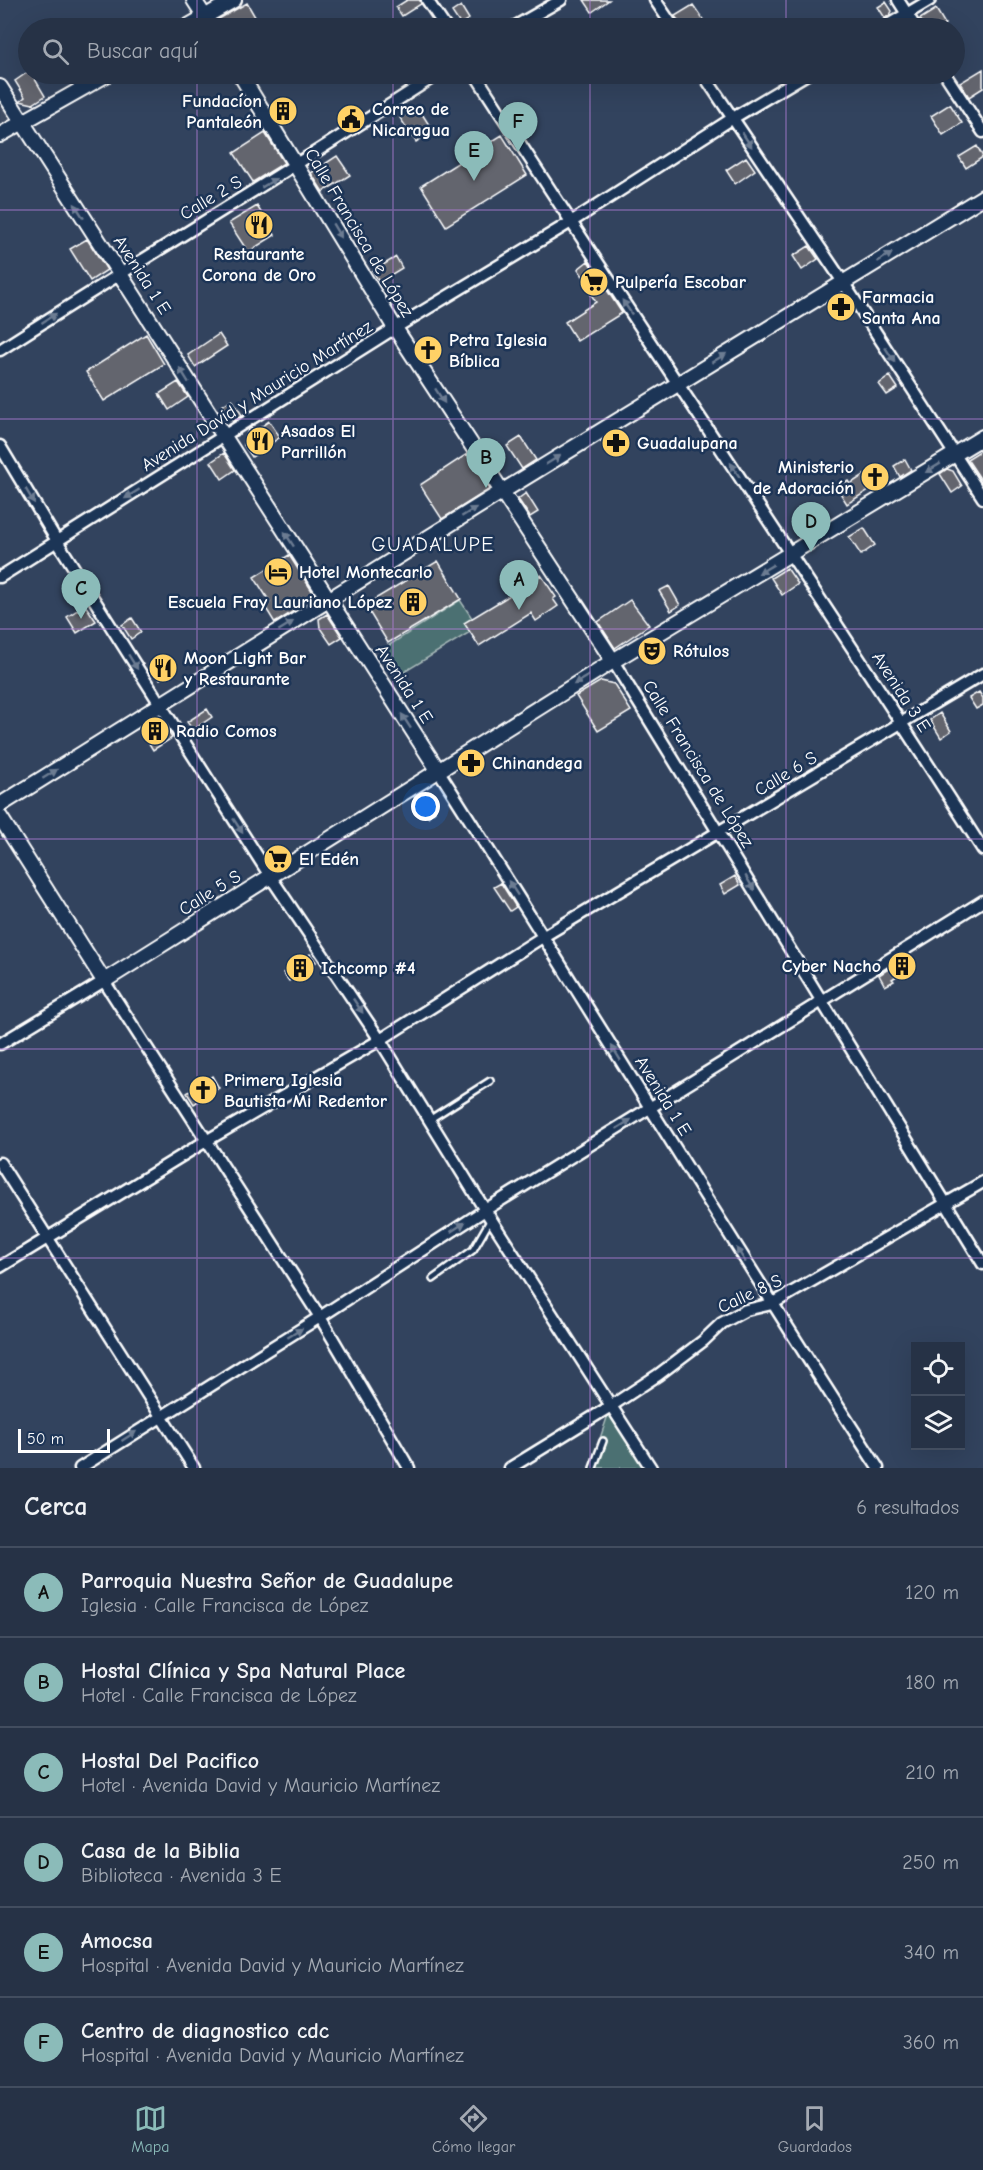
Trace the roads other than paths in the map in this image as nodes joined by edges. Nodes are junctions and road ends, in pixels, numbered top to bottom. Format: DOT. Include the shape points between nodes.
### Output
graph roads {
  1 [pos="194,0"];
  2 [pos="234,0"];
  3 [pos="427,0"];
  4 [pos="561,0"];
  5 [pos="655,0"];
  6 [pos="898,0"];
  7 [pos="930,0"];
  8 [pos="907,14"];
  9 [pos="205,18"];
  10 [pos="214,18"];
  11 [pos="439,18"];
  12 [pos="530,18"];
  13 [pos="667,18"];
  14 [pos="900,18"];
  15 [pos="910,18"];
  16 [pos="90,84"];
  17 [pos="246,84"];
  18 [pos="423,84"];
  19 [pos="481,84"];
  20 [pos="711,84"];
  21 [pos="790,84"];
  22 [pos="952,84"];
  23 [pos="0,87"];
  24 [pos="733,118"];
  25 [pos="22,123"];
  26 [pos="983,132"];
  27 [pos="0,135"];
  28 [pos="297,165"];
  29 [pos="983,197"];
  30 [pos="571,222"];
  31 [pos="119,273"];
  32 [pos="843,282"];
  33 [pos="395,328"];
  34 [pos="0,350"];
  35 [pos="678,383"];
  36 [pos="223,436"];
  37 [pos="983,437"];
  38 [pos="0,446"];
  39 [pos="955,455"];
  40 [pos="503,491"];
  41 [pos="983,498"];
  42 [pos="57,541"];
  43 [pos="790,554"];
  44 [pos="0,577"];
  45 [pos="328,599"];
  46 [pos="613,661"];
  47 [pos="983,675"];
  48 [pos="160,704"];
  49 [pos="902,723"];
  50 [pos="438,770"];
  51 [pos="0,805"];
  52 [pos="0,817"];
  53 [pos="720,833"];
  54 [pos="983,850"];
  55 [pos="270,876"];
  56 [pos="983,901"];
  57 [pos="544,936"];
  58 [pos="104,981"];
  59 [pos="822,1001"];
  60 [pos="380,1040"];
  61 [pos="0,1044"];
  62 [pos="490,1081"];
  63 [pos="650,1108"];
  64 [pos="429,1120"];
  65 [pos="206,1141"];
  66 [pos="0,1163"];
  67 [pos="983,1182"];
  68 [pos="946,1203"];
  69 [pos="488,1215"];
  70 [pos="48,1238"];
  71 [pos="983,1264"];
  72 [pos="0,1267"];
  73 [pos="433,1279"];
  74 [pos="771,1304"];
  75 [pos="320,1317"];
  76 [pos="611,1406"];
  77 [pos="162,1415"];
  78 [pos="603,1441"];
  79 [pos="516,1466"];
  80 [pos="80,1468"];
  81 [pos="194,1468"];
  82 [pos="409,1468"];
  83 [pos="593,1468"];
  84 [pos="651,1468"];
  85 [pos="878,1468"];
  1 -- 9 [label="street"];
  2 -- 10 [label="street"];
  3 -- 11 [label="street"];
  4 -- 12 [label="street"];
  5 -- 13 [label="street"];
  6 -- 8 [label="street"];
  7 -- 8 [label="street"];
  8 -- 14 [label="street"];
  8 -- 15 [label="street"];
  16 -- 25 [label="street"];
  17 -- 28 [label="street, Calle Francisca de López"];
  18 -- 28 [label="street, Calle 2 S"];
  19 -- 30 [label="street, Avenida 3 E"];
  20 -- 24 [label="street"];
  21 -- 24 [label="street, Avenida David y Mauricio Martínez"];
  22 -- 26 [label="street"];
  23 -- 25 [label="street, Avenida 1 E"];
  24 -- 30 [label="street, Avenida David y Mauricio Martínez"];
  24 -- 32 [label="street, one-way"];
  25 -- 27 [label="street"];
  31 -- 25 [label="street, Avenida 1 E, one-way"];
  31 -- 28 [label="street, Calle 2 S, one-way"];
  28 -- 33 [label="street, Calle Francisca de López, one-way"];
  32 -- 29 [label="street, one-way"];
  30 -- 33 [label="street, Avenida David y Mauricio Martínez"];
  35 -- 30 [label="street, Avenida 3 E, one-way"];
  34 -- 31 [label="street, Calle 2 S, one-way"];
  36 -- 31 [label="street, Avenida 1 E, one-way"];
  35 -- 32 [label="street, one-way"];
  32 -- 39 [label="street, one-way"];
  33 -- 36 [label="street, Avenida David y Mauricio Martínez"];
  33 -- 40 [label="street, Calle Francisca de López, one-way"];
  40 -- 35 [label="street, one-way"];
  43 -- 35 [label="street, Avenida 3 E, one-way"];
  36 -- 42 [label="street, Avenida David y Mauricio Martínez, one-way"];
  45 -- 36 [label="street, Avenida 1 E, one-way"];
  37 -- 39 [label="street, Calle 5 S"];
  38 -- 42 [label="street, one-way"];
  39 -- 41 [label="street"];
  39 -- 43 [label="street, Calle 5 S, one-way"];
  45 -- 40 [label="street, one-way"];
  40 -- 46 [label="street, Calle Francisca de López"];
  42 -- 44 [label="street, Avenida David y Mauricio Martínez"];
  42 -- 48 [label="street, one-way"];
  43 -- 46 [label="street, Calle 5 S, one-way"];
  43 -- 49 [label="street, Avenida 3 E"];
  48 -- 45 [label="street, one-way"];
  50 -- 45 [label="street, Avenida 1 E, one-way"];
  46 -- 50 [label="street, Calle 5 S, one-way"];
  46 -- 53 [label="street, Calle Francisca de López"];
  47 -- 49 [label="street, Calle 6 S"];
  51 -- 48 [label="street, one-way"];
  48 -- 55 [label="street, one-way"];
  49 -- 53 [label="street, Calle 6 S"];
  49 -- 54 [label="street, Avenida 3 E"];
  50 -- 55 [label="street, Calle 5 S"];
  57 -- 50 [label="street, Avenida 1 E, one-way"];
  52 -- 58 [label="street"];
  53 -- 57 [label="street, Calle 6 S"];
  53 -- 59 [label="street, Calle Francisca de López, one-way"];
  55 -- 58 [label="street, Calle 5 S"];
  55 -- 60 [label="street, one-way"];
  56 -- 59 [label="street"];
  57 -- 60 [label="street, Calle 6 S"];
  63 -- 57 [label="street, Avenida 1 E, one-way"];
  58 -- 61 [label="street, Calle 5 S"];
  58 -- 65 [label="street"];
  59 -- 63 [label="street"];
  59 -- 68 [label="street, Calle Francisca de López"];
  60 -- 64 [label="street"];
  60 -- 65 [label="street, Calle 6 S"];
  62 -- 64 [label="lane"];
  69 -- 63 [label="street, one-way"];
  74 -- 63 [label="street, Avenida 1 E, one-way"];
  64 -- 69 [label="street"];
  65 -- 70 [label="street, Calle 6 S"];
  65 -- 75 [label="street"];
  66 -- 70 [label="street"];
  67 -- 68 [label="street, Calle 8 S"];
  68 -- 71 [label="street, Calle Francisca de López"];
  68 -- 74 [label="street, Calle 8 S"];
  69 -- 73 [label="lane" via="473,1250"];
  75 -- 69 [label="street, one-way"];
  69 -- 76 [label="street"];
  70 -- 72 [label="street, Calle 6 S"];
  70 -- 77 [label="street"];
  74 -- 76 [label="street, Calle 8 S" via="746,1310 722,1323 685,1355"];
  74 -- 85 [label="street, Avenida 1 E"];
  77 -- 75 [label="street, one-way"];
  75 -- 82 [label="street"];
  76 -- 79 [label="street, Calle 8 S"];
  76 -- 84 [label="street"];
  80 -- 77 [label="street, one-way"];
  77 -- 81 [label="street"];
  78 -- 83 [label="lane"];
}
